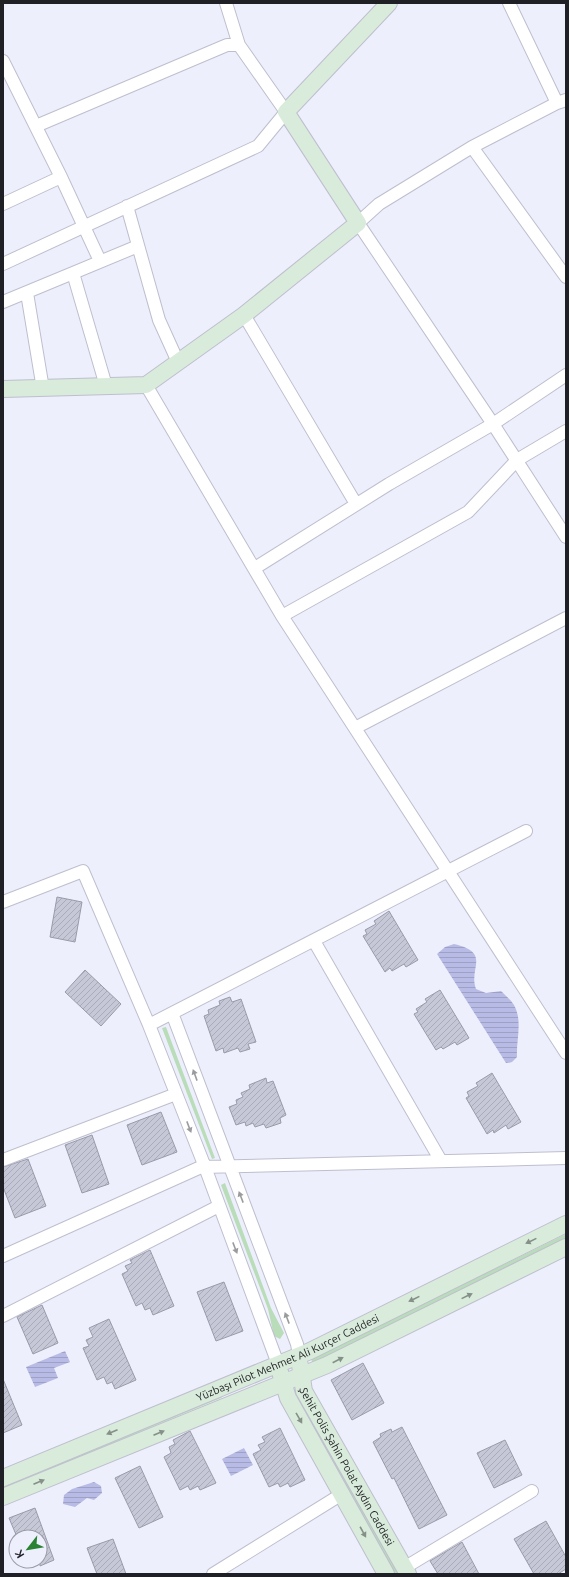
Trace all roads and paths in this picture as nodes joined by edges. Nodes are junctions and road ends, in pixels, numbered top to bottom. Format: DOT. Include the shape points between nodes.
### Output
graph roads {
  1 [pos="226,3"];
  2 [pos="509,3"];
  3 [pos="392,4"];
  4 [pos="238,45"];
  5 [pos="3,61"];
  6 [pos="562,102"];
  7 [pos="286,112"];
  8 [pos="36,126"];
  9 [pos="472,147"];
  10 [pos="62,177"];
  11 [pos="3,204"];
  12 [pos="127,206"];
  13 [pos="358,222"];
  14 [pos="84,227"];
  15 [pos="138,246"];
  16 [pos="100,261"];
  17 [pos="3,264"];
  18 [pos="73,273"];
  19 [pos="566,276"];
  20 [pos="27,293"];
  21 [pos="3,302"];
  22 [pos="244,314"];
  23 [pos="178,362"];
  24 [pos="566,374"];
  25 [pos="146,385"];
  26 [pos="106,386"];
  27 [pos="3,389"];
  28 [pos="43,389"];
  29 [pos="492,424"];
  30 [pos="566,431"];
  31 [pos="517,460"];
  32 [pos="356,504"];
  33 [pos="566,537"];
  34 [pos="255,568"];
  35 [pos="282,616"];
  36 [pos="566,618"];
  37 [pos="355,728"];
  38 [pos="526,831"];
  39 [pos="448,871"];
  40 [pos="3,902"];
  41 [pos="314,941"];
  42 [pos="172,1014"];
  43 [pos="149,1025"];
  44 [pos="566,1053"];
  45 [pos="176,1094"];
  46 [pos="566,1158"];
  47 [pos="3,1160"];
  48 [pos="441,1161"];
  49 [pos="205,1167"];
  50 [pos="229,1167"];
  51 [pos="219,1206"];
  52 [pos="566,1224"];
  53 [pos="566,1248"];
  54 [pos="3,1256"];
  55 [pos="3,1316"];
  56 [pos="299,1355"];
  57 [pos="278,1364"];
  58 [pos="302,1375"];
  59 [pos="283,1383"];
  60 [pos="3,1478"];
  61 [pos="532,1491"];
  62 [pos="342,1494"];
  63 [pos="3,1497"];
  64 [pos="406,1571"];
  65 [pos="213,1574"];
  66 [pos="386,1574"];
  1 -- 4 [label="street"];
  2 -- 6 [label="street"];
  3 -- 7 [label="main road"];
  4 -- 7 [label="street"];
  4 -- 8 [label="street" via="227,45"];
  5 -- 8 [label="street"];
  6 -- 9 [label="street"];
  7 -- 12 [label="street" via="258,146"];
  7 -- 13 [label="main road"];
  8 -- 10 [label="street"];
  9 -- 13 [label="street" via="379,204"];
  9 -- 19 [label="street"];
  10 -- 11 [label="street"];
  10 -- 14 [label="street"];
  12 -- 14 [label="street"];
  12 -- 15 [label="street"];
  13 -- 22 [label="main road"];
  13 -- 29 [label="street"];
  14 -- 16 [label="street"];
  14 -- 17 [label="street"];
  15 -- 16 [label="street"];
  15 -- 23 [label="street" via="159,320"];
  16 -- 18 [label="street"];
  18 -- 20 [label="street"];
  18 -- 26 [label="street"];
  20 -- 21 [label="street"];
  20 -- 28 [label="street"];
  22 -- 23 [label="main road"];
  22 -- 32 [label="street"];
  23 -- 25 [label="main road"];
  24 -- 29 [label="street"];
  25 -- 26 [label="main road"];
  25 -- 34 [label="street"];
  26 -- 28 [label="main road"];
  27 -- 28 [label="main road"];
  29 -- 31 [label="street"];
  29 -- 32 [label="street"];
  30 -- 31 [label="street"];
  31 -- 33 [label="street"];
  31 -- 35 [label="street" via="468,512"];
  32 -- 34 [label="street"];
  34 -- 35 [label="street"];
  35 -- 37 [label="street"];
  36 -- 37 [label="street"];
  37 -- 39 [label="street"];
  38 -- 39 [label="street"];
  39 -- 41 [label="street"];
  39 -- 44 [label="street"];
  40 -- 43 [label="street" via="83,871"];
  41 -- 42 [label="street"];
  41 -- 48 [label="street"];
  42 -- 43 [label="street"];
  50 -- 42 [label="street, one-way"];
  43 -- 45 [label="street"];
  45 -- 47 [label="street"];
  45 -- 49 [label="street, one-way"];
  46 -- 48 [label="street"];
  48 -- 50 [label="street"];
  49 -- 50 [label="street"];
  49 -- 51 [label="street"];
  49 -- 54 [label="street"];
  56 -- 50 [label="street, one-way"];
  51 -- 55 [label="street"];
  51 -- 57 [label="street, one-way"];
  52 -- 56 [label="main road, Yüzbaşı Pilot Mehmet Ali Kurçer Caddesi, one-way"];
  58 -- 53 [label="main road, Yüzbaşı Pilot Mehmet Ali Kurçer Caddesi, one-way"];
  56 -- 57 [label="main road, Yüzbaşı Pilot Mehmet Ali Kurçer Caddesi"];
  56 -- 58 [label="main road, Şehit Polis Şahin Polat Aydın Caddesi"];
  57 -- 59 [label="main road, Şehit Polis Şahin Polat Aydın Caddesi"];
  57 -- 60 [label="main road, Yüzbaşı Pilot Mehmet Ali Kurçer Caddesi, one-way"];
  58 -- 59 [label="main road, Yüzbaşı Pilot Mehmet Ali Kurçer Caddesi"];
  58 -- 64 [label="main road, Şehit Polis Şahin Polat Aydın Caddesi" via="304,1391"];
  59 -- 62 [label="main road, Şehit Polis Şahin Polat Aydın Caddesi, one-way" via="288,1398"];
  63 -- 59 [label="main road, Yüzbaşı Pilot Mehmet Ali Kurçer Caddesi, one-way"];
  61 -- 64 [label="street"];
  62 -- 65 [label="street"];
  62 -- 66 [label="main road, Şehit Polis Şahin Polat Aydın Caddesi, one-way"];
}
